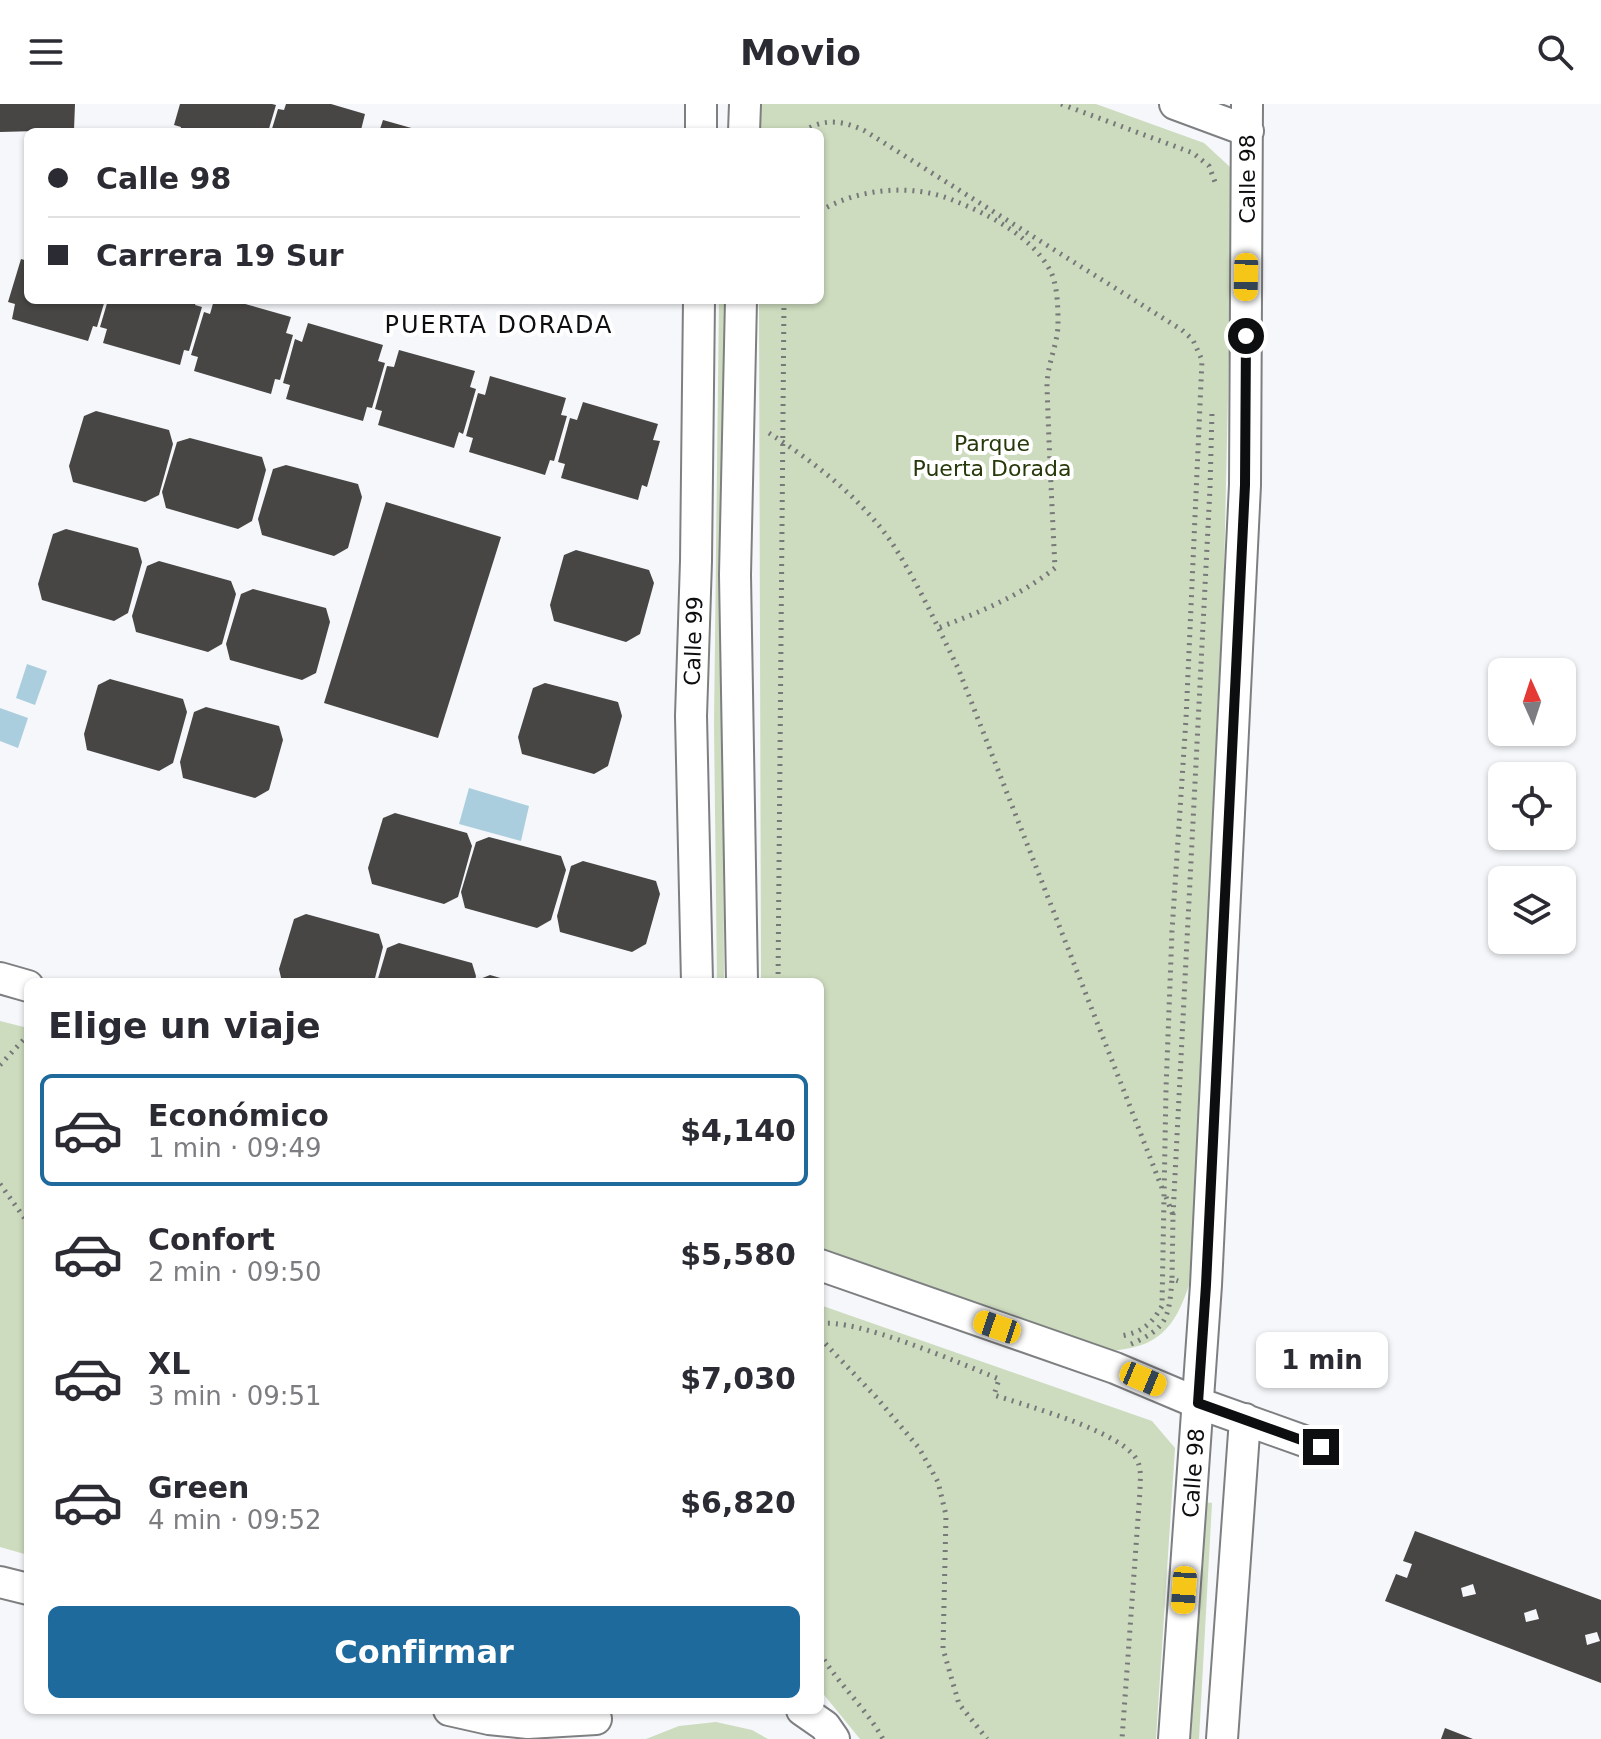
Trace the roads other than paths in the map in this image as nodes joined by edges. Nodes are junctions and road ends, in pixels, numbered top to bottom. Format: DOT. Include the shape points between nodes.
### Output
graph roads {
  1 [pos="701,104"];
  2 [pos="745,104"];
  3 [pos="1175,104"];
  4 [pos="1248,118"];
  5 [pos="701,128"];
  6 [pos="744,128"];
  7 [pos="699,304"];
  8 [pos="741,304"];
  9 [pos="0,978"];
  10 [pos="697,978"];
  11 [pos="742,978"];
  12 [pos="24,985"];
  13 [pos="824,1266"];
  14 [pos="1198,1403"];
  15 [pos="1245,1419"];
  16 [pos="1321,1447"];
  17 [pos="0,1582"];
  18 [pos="24,1588"];
  19 [pos="467,1714"];
  20 [pos="808,1714"];
  21 [pos="595,1723"];
  22 [pos="834,1739"];
  23 [pos="1174,1739"];
  24 [pos="1222,1739"];
  1 -- 5 [label="street"];
  2 -- 6 [label="street"];
  3 -- 4 [label="street"];
  4 -- 14 [label="street, Calle 98" via="1245,485"];
  7 -- 10 [label="street, Calle 99" via="691,716"];
  8 -- 11 [label="street, Calle 99" via="735,575"];
  9 -- 12 [label="street"];
  13 -- 14 [label="street" via="1115,1368"];
  14 -- 15 [label="street"];
  14 -- 23 [label="street, Calle 98"];
  15 -- 16 [label="street"];
  15 -- 24 [label="street"];
  17 -- 18 [label="street"];
  19 -- 21 [label="street" via="528,1723"];
  20 -- 22 [label="street"];
}
